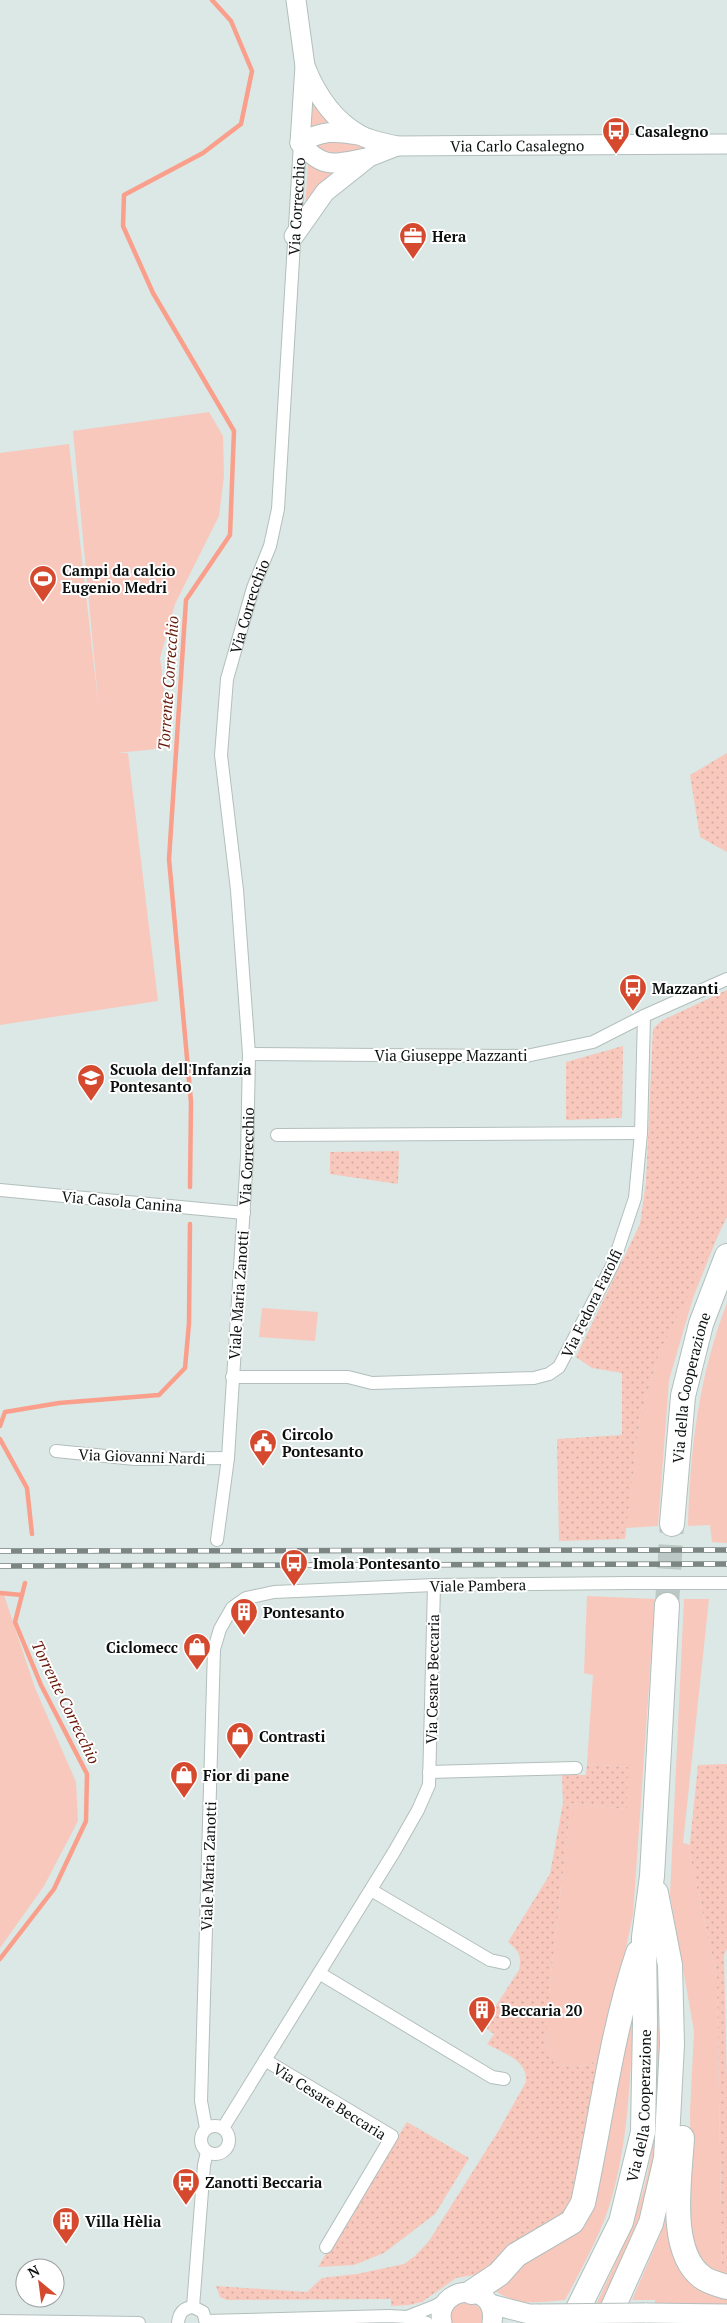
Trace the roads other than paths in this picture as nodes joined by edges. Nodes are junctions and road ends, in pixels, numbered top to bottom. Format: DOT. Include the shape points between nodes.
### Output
graph roads {
  1 [pos="296,0"];
  2 [pos="305,66"];
  3 [pos="360,136"];
  4 [pos="300,143"];
  5 [pos="727,144"];
  6 [pos="397,146"];
  7 [pos="369,157"];
  8 [pos="294,236"];
  9 [pos="727,979"];
  10 [pos="644,1016"];
  11 [pos="250,1054"];
  12 [pos="641,1133"];
  13 [pos="277,1135"];
  14 [pos="0,1190"];
  15 [pos="244,1213"];
  16 [pos="727,1256"];
  17 [pos="232,1377"];
  18 [pos="364,1380"];
  19 [pos="56,1451"];
  20 [pos="228,1458"];
  21 [pos="672,1524"];
  22 [pos="217,1540"];
  23 [pos="727,1583"];
  24 [pos="434,1585"];
  25 [pos="667,1605"];
  26 [pos="232,1608"];
  27 [pos="576,1768"];
  28 [pos="430,1772"];
  29 [pos="652,1876"];
  30 [pos="371,1890"];
  31 [pos="644,1937"];
  32 [pos="504,1963"];
  33 [pos="670,1965"];
  34 [pos="319,1973"];
  35 [pos="265,2060"];
  36 [pos="504,2078"];
  37 [pos="206,2128"];
  38 [pos="223,2128"];
  39 [pos="207,2152"];
  40 [pos="326,2247"];
  41 [pos="727,2287"];
  42 [pos="471,2297"];
  43 [pos="193,2307"];
  44 [pos="533,2314"];
  45 [pos="727,2314"];
  46 [pos="407,2317"];
  47 [pos="0,2321"];
  48 [pos="206,2322"];
  49 [pos="139,2323"];
  50 [pos="178,2323"];
  51 [pos="427,2323"];
  52 [pos="442,2323"];
  53 [pos="492,2323"];
  54 [pos="511,2323"];
  55 [pos="571,2323"];
  56 [pos="606,2323"];
  1 -- 2 [label="street, Via Correcchio"];
  2 -- 3 [label="street, Via Carlo Casalegno" via="323,102"];
  2 -- 4 [label="street, Via Correcchio"];
  3 -- 4 [label="street, Via Carlo Casalegno" via="334,131 316,134"];
  3 -- 6 [label="street, Via Carlo Casalegno"];
  4 -- 7 [label="street, Via Carlo Casalegno" via="311,156 323,163"];
  4 -- 8 [label="street, Via Correcchio"];
  5 -- 6 [label="street, Via Carlo Casalegno"];
  6 -- 7 [label="street, Via Carlo Casalegno"];
  7 -- 8 [label="street, Via Carlo Casalegno" via="325,192"];
  8 -- 11 [label="street, Via Correcchio" via="278,509 270,546 253,588 227,679 221,755 237,890"];
  9 -- 10 [label="street, Via Giuseppe Mazzanti"];
  10 -- 11 [label="street, Via Giuseppe Mazzanti" via="593,1042 526,1056"];
  10 -- 12 [label="street, Via Fedora Farolfi"];
  11 -- 15 [label="street, Via Correcchio"];
  12 -- 13 [label="street"];
  12 -- 18 [label="street, Via Fedora Farolfi" via="636,1198 613,1264 559,1367 534,1378 372,1383"];
  14 -- 15 [label="street, Via Casola Canina"];
  15 -- 17 [label="street, Viale Maria Zanotti"];
  16 -- 21 [label="highway, Via della Cooperazione" via="701,1324 683,1396"];
  17 -- 18 [label="street, Viale Maria Zanotti" via="348,1377"];
  17 -- 20 [label="street, Viale Maria Zanotti"];
  19 -- 20 [label="street, Via Giovanni Nardi" via="135,1458"];
  20 -- 22 [label="street, Viale Maria Zanotti"];
  23 -- 24 [label="street, Viale Pambera, bridge"];
  24 -- 26 [label="street, Viale Pambera" via="274,1592 246,1598"];
  24 -- 28 [label="street, Via Cesare Beccaria"];
  25 -- 29 [label="highway, Via della Cooperazione"];
  26 -- 37 [label="street, Viale Maria Zanotti" via="220,1629 214,1649 201,2101"];
  27 -- 28 [label="street"];
  28 -- 30 [label="street, Via Cesare Beccaria" via="429,1785 418,1810"];
  29 -- 31 [label="highway, Via della Cooperazione"];
  29 -- 33 [label="highway, Via della Cooperazione"];
  30 -- 32 [label="street" via="490,1960"];
  30 -- 34 [label="street, Via Cesare Beccaria"];
  31 -- 42 [label="highway" via="628,1982 614,2039 583,2203 572,2222 516,2255"];
  31 -- 55 [label="highway, Via della Cooperazione" via="643,2132 620,2222"];
  33 -- 41 [label="highway" via="685,2048 678,2231 686,2258 702,2277"];
  33 -- 56 [label="highway, Via della Cooperazione" via="672,2044 666,2158 651,2223"];
  34 -- 35 [label="street, Via Cesare Beccaria"];
  34 -- 36 [label="street" via="492,2077"];
  35 -- 38 [label="street, Via Cesare Beccaria"];
  35 -- 40 [label="street, Via Cesare Beccaria" via="392,2136"];
  37 -- 38 [label="street" via="217,2125"];
  37 -- 39 [label="street, Viale Maria Zanotti" via="200,2142"];
  38 -- 39 [label="street" via="228,2135 227,2147 216,2154"];
  39 -- 43 [label="street, Viale Maria Zanotti"];
  42 -- 44 [label="street"];
  42 -- 46 [label="street"];
  42 -- 52 [label="street" via="442,2310"];
  42 -- 53 [label="street" via="493,2312"];
  43 -- 48 [label="street" via="203,2312"];
  43 -- 50 [label="street" via="180,2313"];
  44 -- 45 [label="street, bridge"];
  44 -- 54 [label="street"];
  46 -- 48 [label="street"];
  46 -- 51 [label="street"];
  47 -- 49 [label="street"];
}
